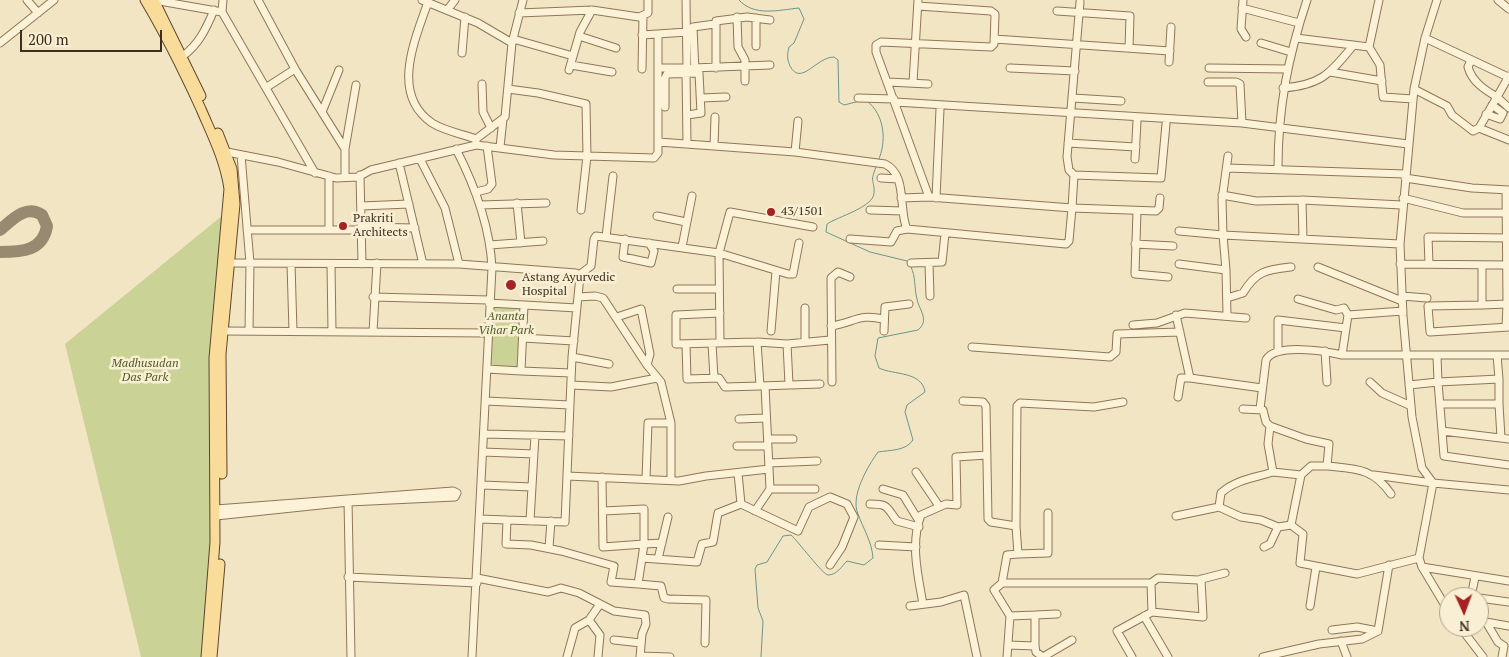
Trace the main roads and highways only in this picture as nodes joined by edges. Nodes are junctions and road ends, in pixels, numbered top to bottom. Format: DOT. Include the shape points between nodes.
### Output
graph roads {
  1 [pos="145,0"];
  2 [pos="154,0"];
  3 [pos="219,512"];
  4 [pos="206,657"];
  5 [pos="212,657"];
  1 -- 3 [label="main road" via="164,31 193,92 227,173 229,204 214,358"];
  2 -- 3 [label="main road" via="226,152 234,184 236,204 220,376"];
  3 -- 4 [label="main road"];
  3 -- 5 [label="main road"];
}
